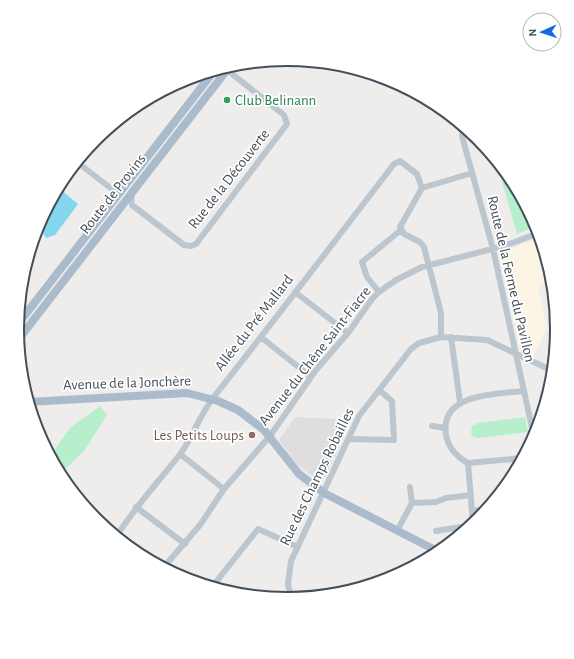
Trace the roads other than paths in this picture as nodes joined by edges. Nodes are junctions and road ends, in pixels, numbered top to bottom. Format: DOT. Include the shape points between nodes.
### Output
graph roads {
  1 [pos="234,72"];
  2 [pos="224,74"];
  3 [pos="209,78"];
  4 [pos="462,134"];
  5 [pos="81,165"];
  6 [pos="472,174"];
  7 [pos="124,187"];
  8 [pos="422,188"];
  9 [pos="113,190"];
  10 [pos="131,193"];
  11 [pos="113,201"];
  12 [pos="132,205"];
  13 [pos="120,207"];
  14 [pos="400,230"];
  15 [pos="533,236"];
  16 [pos="493,249"];
  17 [pos="430,265"];
  18 [pos="295,292"];
  19 [pos="379,292"];
  20 [pos="25,315"];
  21 [pos="24,332"];
  22 [pos="348,333"];
  23 [pos="441,337"];
  24 [pos="451,337"];
  25 [pos="262,338"];
  26 [pos="515,354"];
  27 [pos="547,368"];
  28 [pos="311,377"];
  29 [pos="379,390"];
  30 [pos="524,391"];
  31 [pos="212,399"];
  32 [pos="34,402"];
  33 [pos="460,402"];
  34 [pos="432,426"];
  35 [pos="532,426"];
  36 [pos="445,428"];
  37 [pos="270,436"];
  38 [pos="349,439"];
  39 [pos="180,454"];
  40 [pos="516,459"];
  41 [pos="468,463"];
  42 [pos="410,487"];
  43 [pos="224,489"];
  44 [pos="324,493"];
  45 [pos="471,496"];
  46 [pos="412,503"];
  47 [pos="136,507"];
  48 [pos="478,510"];
  49 [pos="473,511"];
  50 [pos="473,515"];
  51 [pos="461,526"];
  52 [pos="397,531"];
  53 [pos="436,531"];
  54 [pos="120,532"];
  55 [pos="185,544"];
  56 [pos="298,547"];
  57 [pos="432,549"];
  58 [pos="167,563"];
  59 [pos="216,583"];
  60 [pos="290,592"];
  1 -- 12 [label="street, Rue de la Découverte" via="284,115 287,120 286,127 193,245 184,246"];
  2 -- 10 [label="main road, Route de Provins"];
  3 -- 7 [label="main road, Route de Provins"];
  4 -- 6 [label="street, Route de la Ferme du Pavillon"];
  5 -- 9 [label="street"];
  6 -- 8 [label="street"];
  6 -- 16 [label="street, Route de la Ferme du Pavillon"];
  7 -- 9 [label="street"];
  7 -- 11 [label="main road, Route de Provins"];
  8 -- 14 [label="street"];
  8 -- 18 [label="street, Allée du Pré Mallard" via="418,174 400,161 394,164"];
  9 -- 11 [label="street"];
  10 -- 12 [label="street"];
  10 -- 13 [label="main road, Route de Provins"];
  11 -- 20 [label="main road, Route de Provins"];
  12 -- 13 [label="street"];
  13 -- 21 [label="main road, Route de Provins"];
  14 -- 17 [label="street" via="420,242"];
  14 -- 19 [label="street" via="362,262 367,277"];
  15 -- 16 [label="street, Avenue du Chêne Saint-Fiacre"];
  16 -- 17 [label="street, Avenue du Chêne Saint-Fiacre"];
  16 -- 26 [label="street, Route de la Ferme du Pavillon"];
  17 -- 19 [label="street, Avenue du Chêne Saint-Fiacre" via="400,277"];
  17 -- 23 [label="street" via="441,313"];
  18 -- 22 [label="street"];
  18 -- 25 [label="street, Allée du Pré Mallard"];
  19 -- 22 [label="street, Avenue du Chêne Saint-Fiacre"];
  22 -- 28 [label="street, Avenue du Chêne Saint-Fiacre"];
  23 -- 24 [label="street, Rue des Champs Robailles"];
  23 -- 29 [label="street, Rue des Champs Robailles" via="419,343 411,349"];
  24 -- 26 [label="street, Rue des Champs Robailles" via="487,340"];
  24 -- 33 [label="street"];
  25 -- 28 [label="street"];
  25 -- 31 [label="street, Allée du Pré Mallard" via="237,365"];
  26 -- 27 [label="street, Rue des Champs Robailles"];
  26 -- 30 [label="street, Route de la Ferme du Pavillon"];
  28 -- 37 [label="street, Avenue du Chêne Saint-Fiacre"];
  29 -- 38 [label="street, Rue des Champs Robailles" via="359,416"];
  29 -- 38 [label="street" via="392,401 394,440"];
  30 -- 33 [label="street"];
  30 -- 35 [label="street, Route de la Ferme du Pavillon"];
  31 -- 32 [label="main road, Avenue de la Jonchère" via="181,393"];
  31 -- 37 [label="main road, Avenue de la Jonchère" via="238,410"];
  31 -- 39 [label="street, Allée du Pré Mallard"];
  33 -- 36 [label="street" via="452,410"];
  34 -- 36 [label="street"];
  36 -- 41 [label="street" via="451,450"];
  37 -- 43 [label="street, Avenue du Chêne Saint-Fiacre"];
  37 -- 44 [label="main road, Avenue de la Jonchère" via="299,474"];
  38 -- 44 [label="street, Rue des Champs Robailles"];
  39 -- 43 [label="street"];
  39 -- 47 [label="street, Allée du Pré Mallard"];
  40 -- 41 [label="street"];
  41 -- 45 [label="street"];
  42 -- 46 [label="street"];
  43 -- 55 [label="street, Avenue du Chêne Saint-Fiacre"];
  44 -- 52 [label="main road, Avenue de la Jonchère"];
  44 -- 56 [label="street, Rue des Champs Robailles"];
  45 -- 46 [label="street"];
  45 -- 49 [label="street"];
  46 -- 52 [label="street"];
  47 -- 54 [label="street, Allée du Pré Mallard"];
  47 -- 55 [label="street"];
  48 -- 49 [label="street"];
  49 -- 50 [label="street"];
  51 -- 53 [label="street"];
  52 -- 57 [label="main road, Avenue de la Jonchère"];
  55 -- 58 [label="street, Avenue du Chêne Saint-Fiacre"];
  56 -- 59 [label="street" via="258,529"];
  56 -- 60 [label="street, Rue des Champs Robailles" via="291,562"];
}
